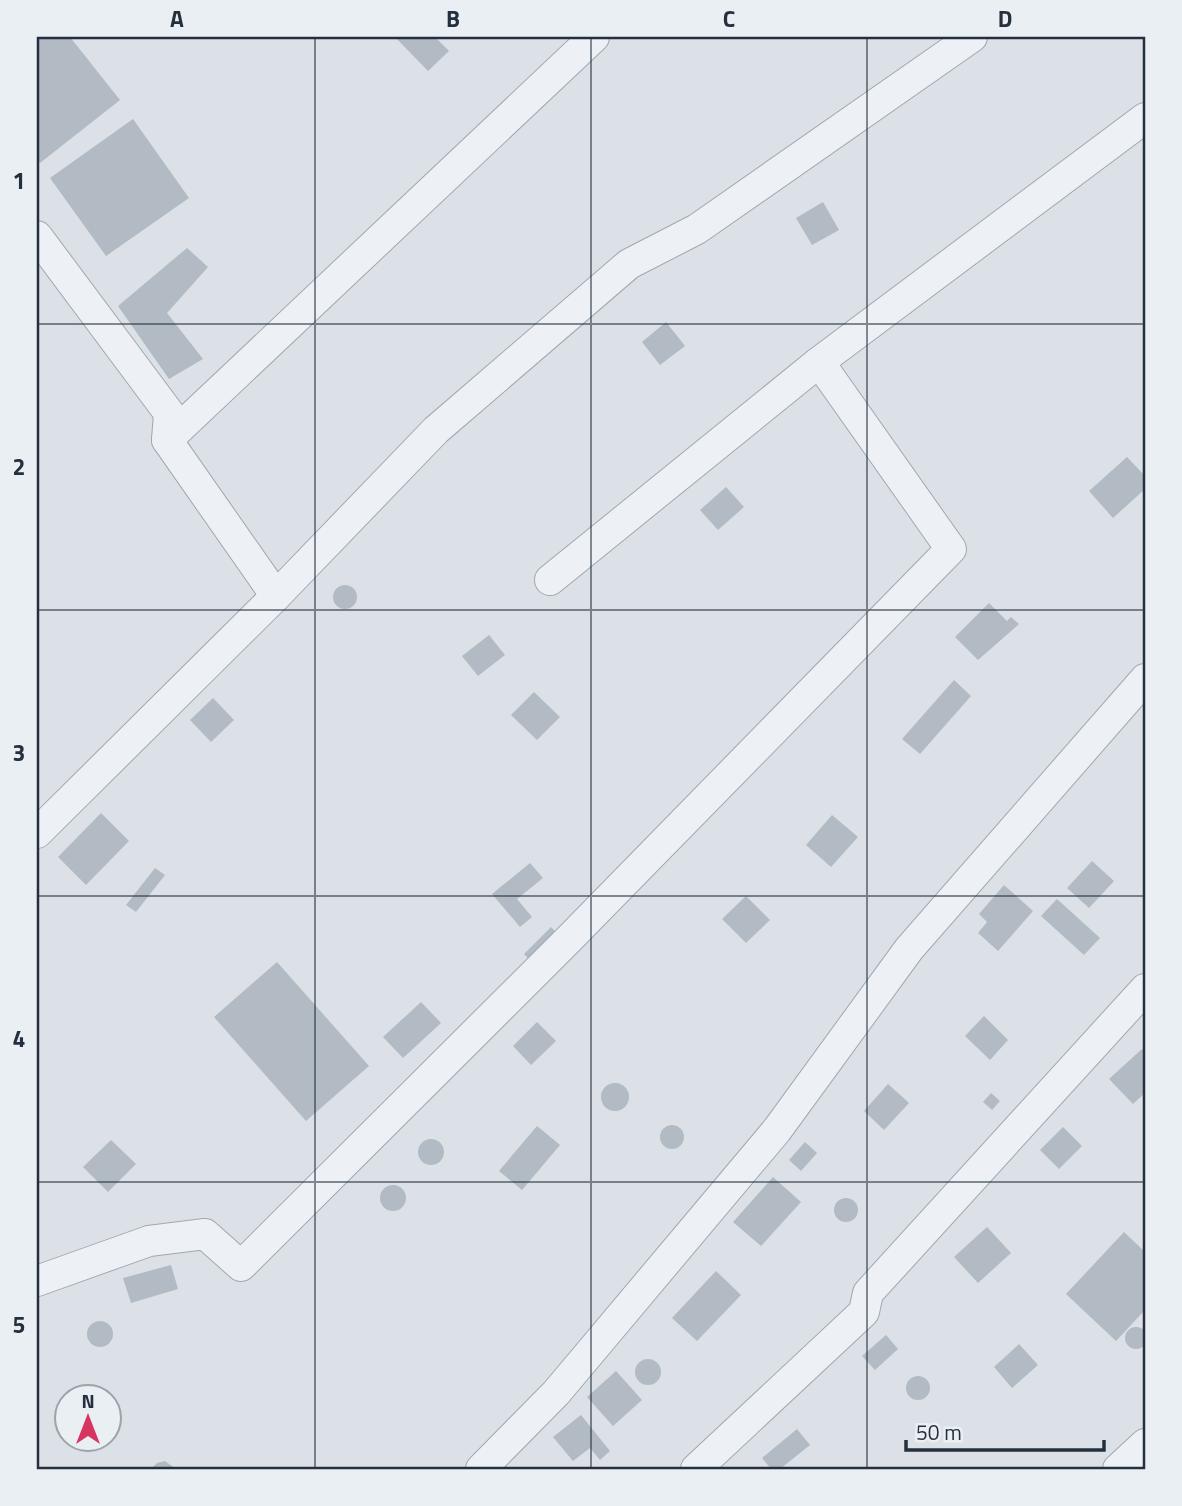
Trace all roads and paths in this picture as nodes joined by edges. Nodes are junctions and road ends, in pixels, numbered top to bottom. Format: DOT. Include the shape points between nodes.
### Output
graph roads {
  1 [pos="594,37"];
  2 [pos="972,37"];
  3 [pos="1145,118"];
  4 [pos="37,236"];
  5 [pos="819,362"];
  6 [pos="167,440"];
  7 [pos="550,580"];
  8 [pos="276,596"];
  9 [pos="1145,679"];
  10 [pos="37,833"];
  11 [pos="1145,989"];
  12 [pos="37,1281"];
  13 [pos="1145,1444"];
  14 [pos="481,1469"];
  15 [pos="696,1469"];
  16 [pos="1118,1469"];
  1 -- 6 [label="street"];
  2 -- 8 [label="street" via="697,229 629,264 436,430"];
  3 -- 5 [label="street"];
  4 -- 6 [label="street" via="169,413"];
  5 -- 7 [label="street"];
  5 -- 12 [label="street" via="951,549 570,939 241,1266 205,1234 149,1241"];
  6 -- 8 [label="street"];
  8 -- 10 [label="street"];
  9 -- 14 [label="street" via="909,949 769,1141 556,1393"];
  11 -- 15 [label="street" via="868,1293 864,1312"];
  13 -- 16 [label="street"];
}
